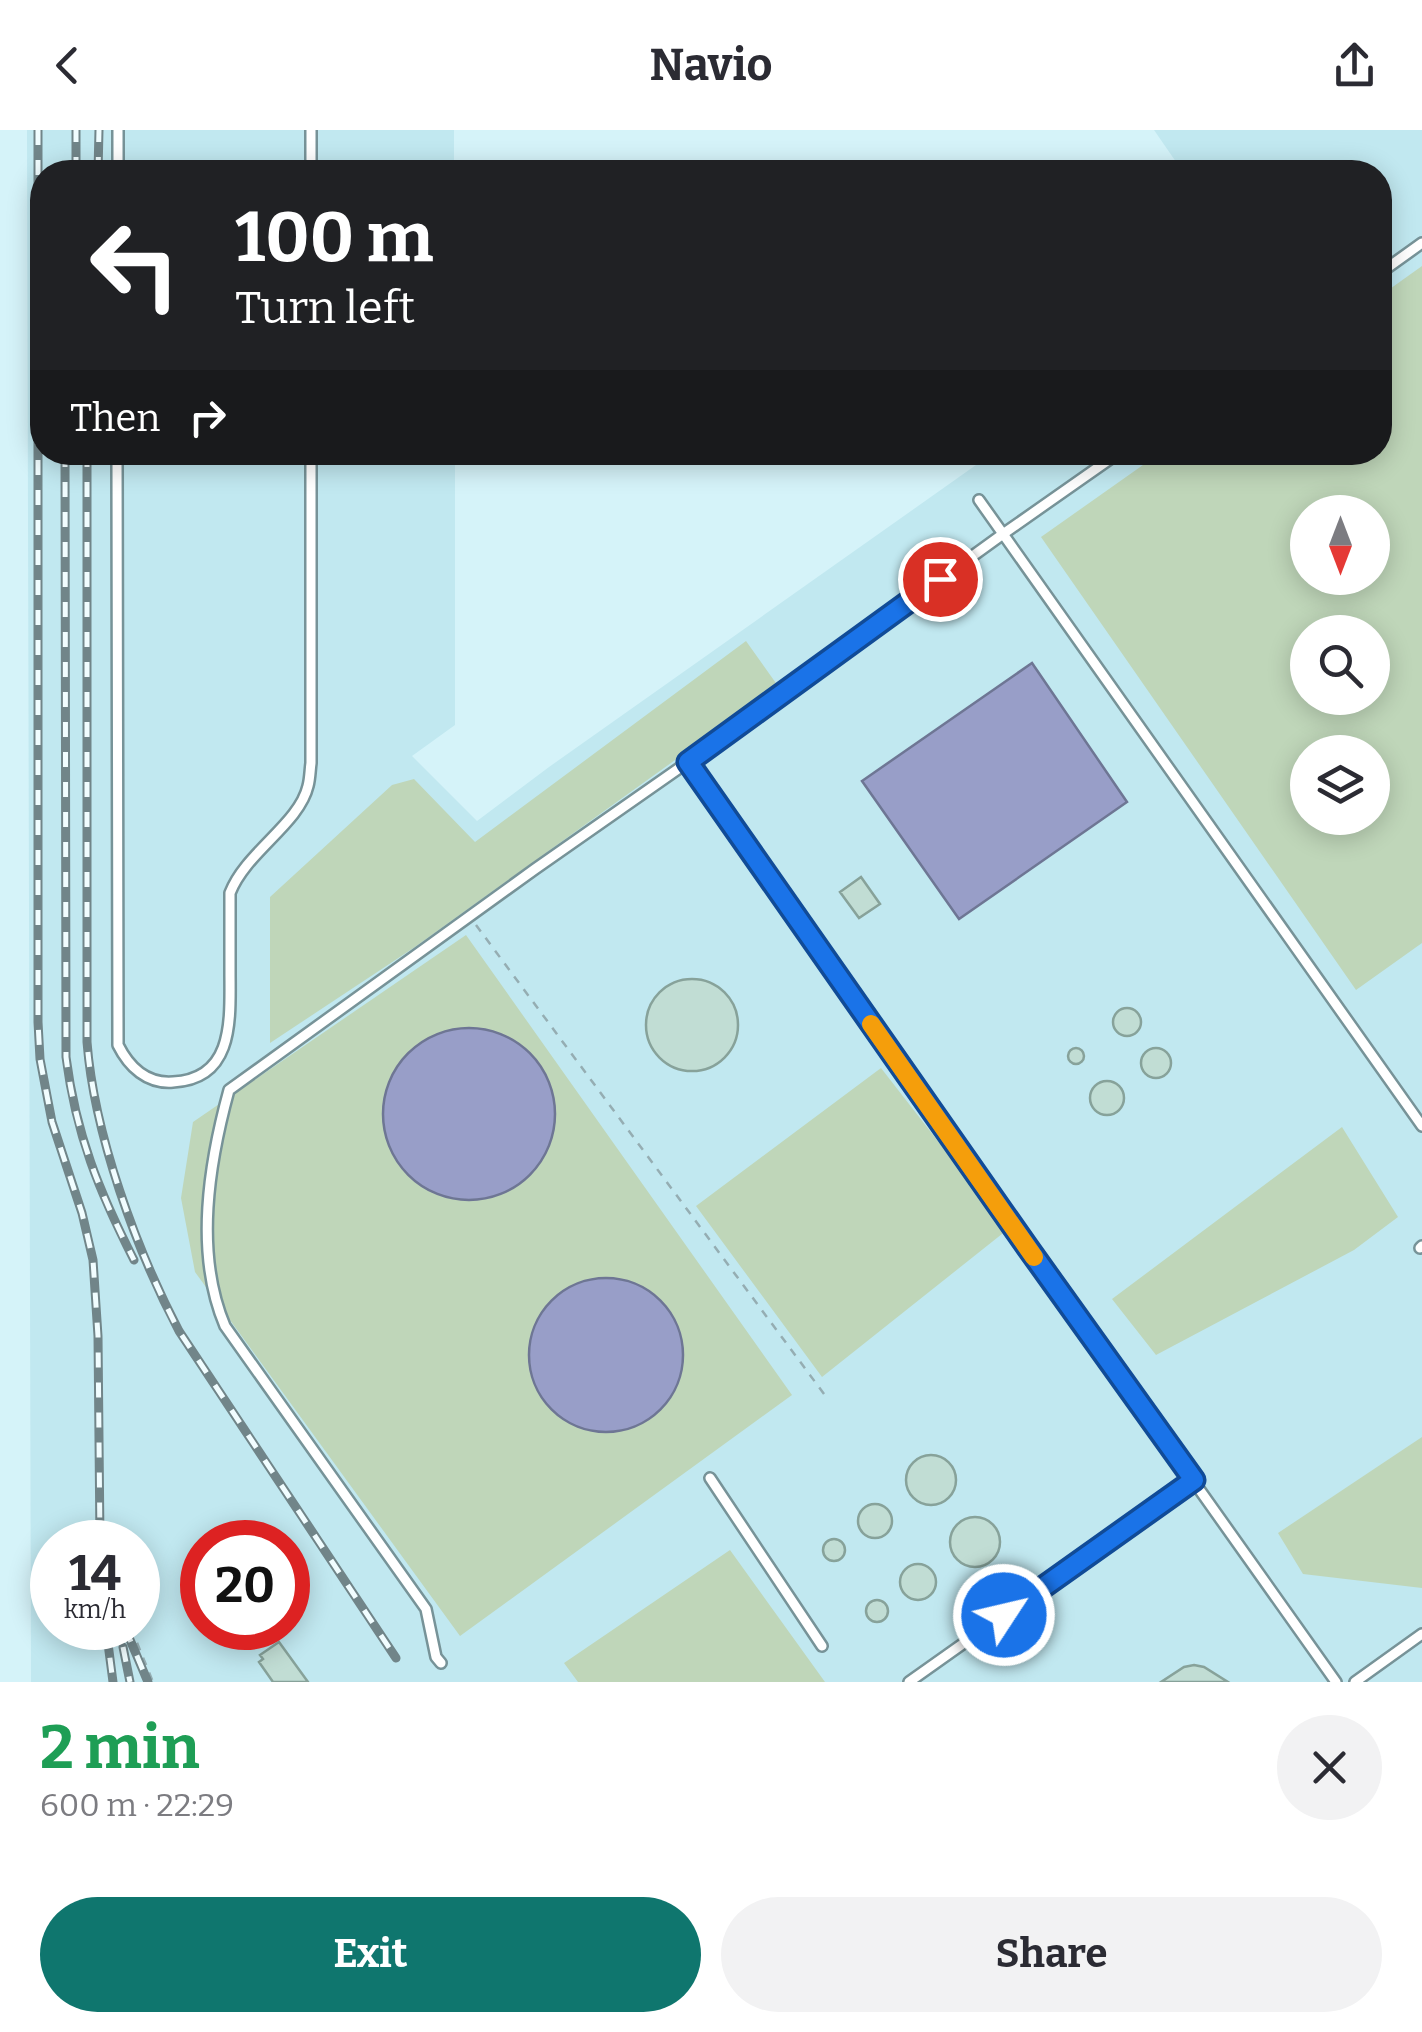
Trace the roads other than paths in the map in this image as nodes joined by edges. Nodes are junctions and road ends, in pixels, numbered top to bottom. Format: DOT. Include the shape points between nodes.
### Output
graph roads {
  1 [pos="118,130"];
  2 [pos="310,130"];
  3 [pos="118,160"];
  4 [pos="310,160"];
  5 [pos="1422,244"];
  6 [pos="1392,264"];
  7 [pos="117,465"];
  8 [pos="311,465"];
  9 [pos="1101,465"];
  10 [pos="979,500"];
  11 [pos="1002,534"];
  12 [pos="688,762"];
  13 [pos="1422,1126"];
  14 [pos="710,1478"];
  15 [pos="1194,1480"];
  16 [pos="1422,1634"];
  17 [pos="822,1646"];
  18 [pos="440,1663"];
  19 [pos="909,1682"];
  20 [pos="1336,1682"];
  21 [pos="1355,1682"];
  1 -- 3 [label="lane"];
  2 -- 4 [label="lane"];
  5 -- 6 [label="lane"];
  7 -- 8 [label="lane" via="118,1046 135,1069 168,1083 204,1072 225,1047 230,893 237,875 299,807 308,788"];
  9 -- 11 [label="lane"];
  10 -- 11 [label="lane"];
  11 -- 12 [label="lane"];
  11 -- 13 [label="lane"];
  12 -- 15 [label="lane"];
  12 -- 18 [label="lane" via="229,1090 214,1144 211,1275 225,1326 426,1609"];
  14 -- 17 [label="lane"];
  15 -- 19 [label="lane"];
  15 -- 20 [label="lane"];
  16 -- 21 [label="lane"];
}
